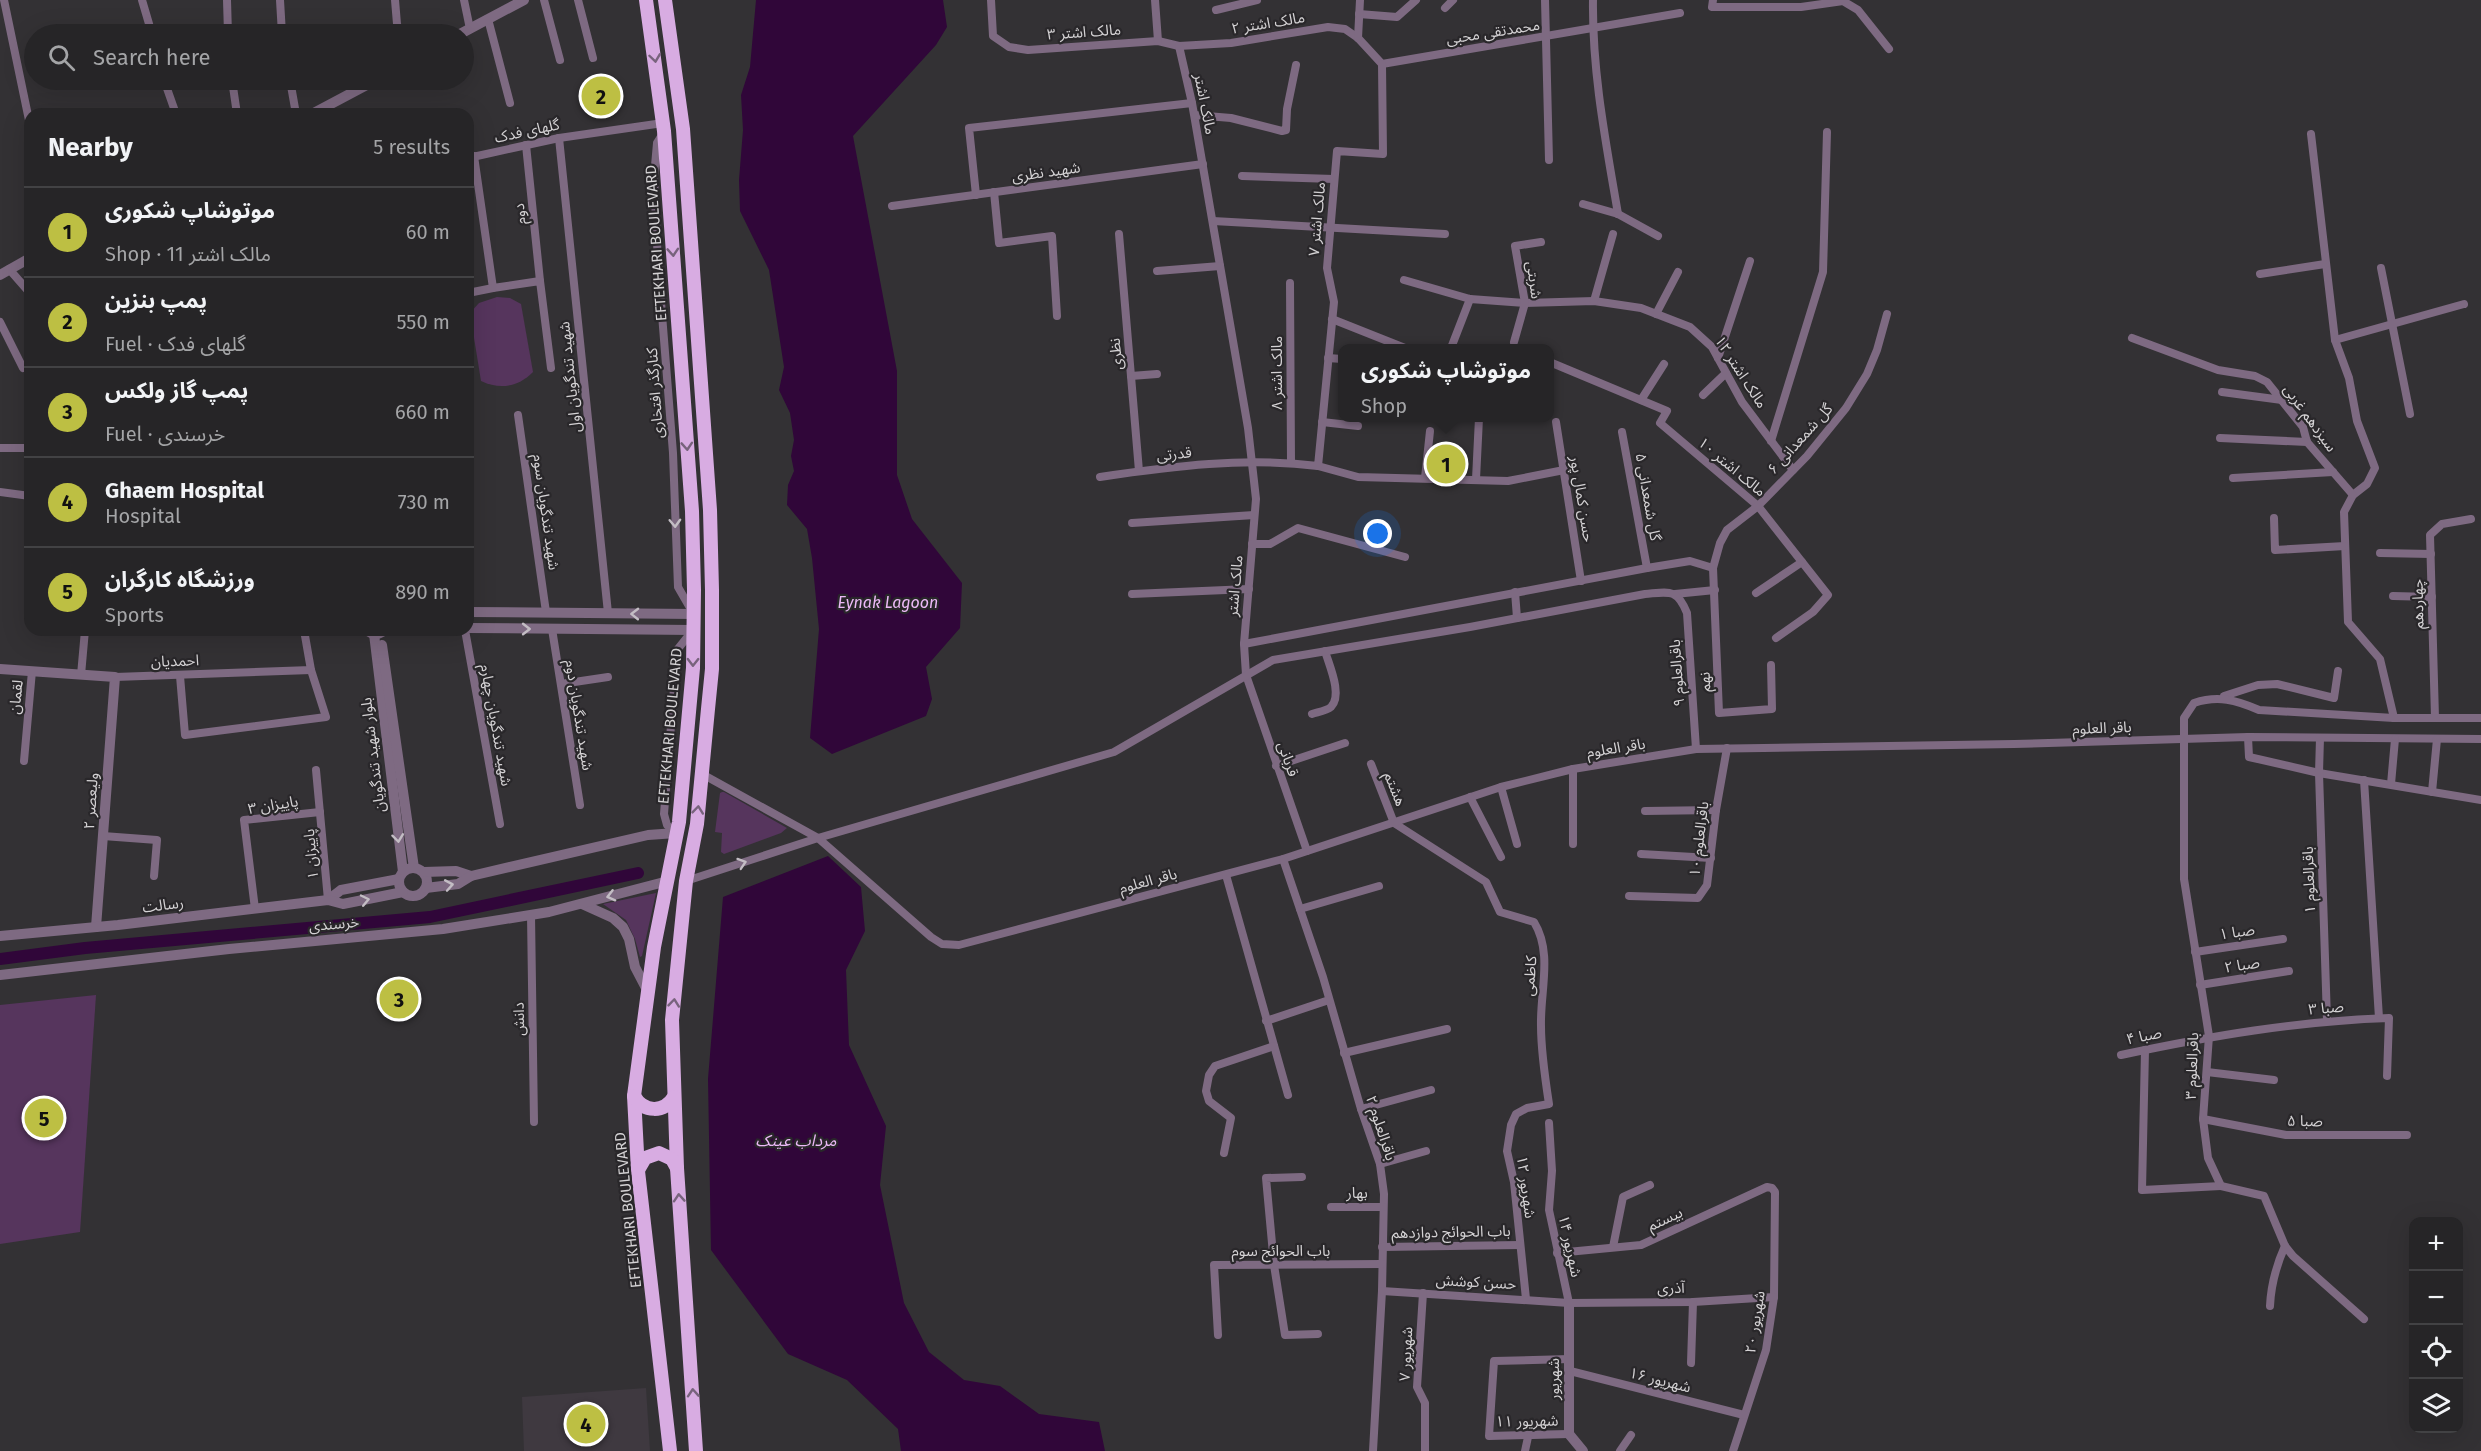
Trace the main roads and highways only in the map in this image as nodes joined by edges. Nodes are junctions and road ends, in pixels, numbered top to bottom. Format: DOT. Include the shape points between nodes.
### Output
graph roads {
  1 [pos="646,0"];
  2 [pos="665,0"];
  3 [pos="634,1096"];
  4 [pos="674,1097"];
  5 [pos="677,1168"];
  6 [pos="638,1171"];
  7 [pos="670,1451"];
  8 [pos="696,1451"];
  1 -- 3 [label="highway, EFTEKHARI BOULEVARD, one-way" via="664,127 692,511 694,614 692,680 676,833 647,990"];
  4 -- 2 [label="highway, one-way" via="672,1020 712,669 710,510 682,129"];
  3 -- 4 [label="highway" via="646,1108 657,1109 667,1106"];
  3 -- 6 [label="highway, EFTEKHARI BOULEVARD"];
  4 -- 5 [label="highway"];
  5 -- 6 [label="highway" via="672,1159 659,1153 645,1158"];
  8 -- 5 [label="highway, one-way"];
  6 -- 7 [label="highway, EFTEKHARI BOULEVARD"];
}
